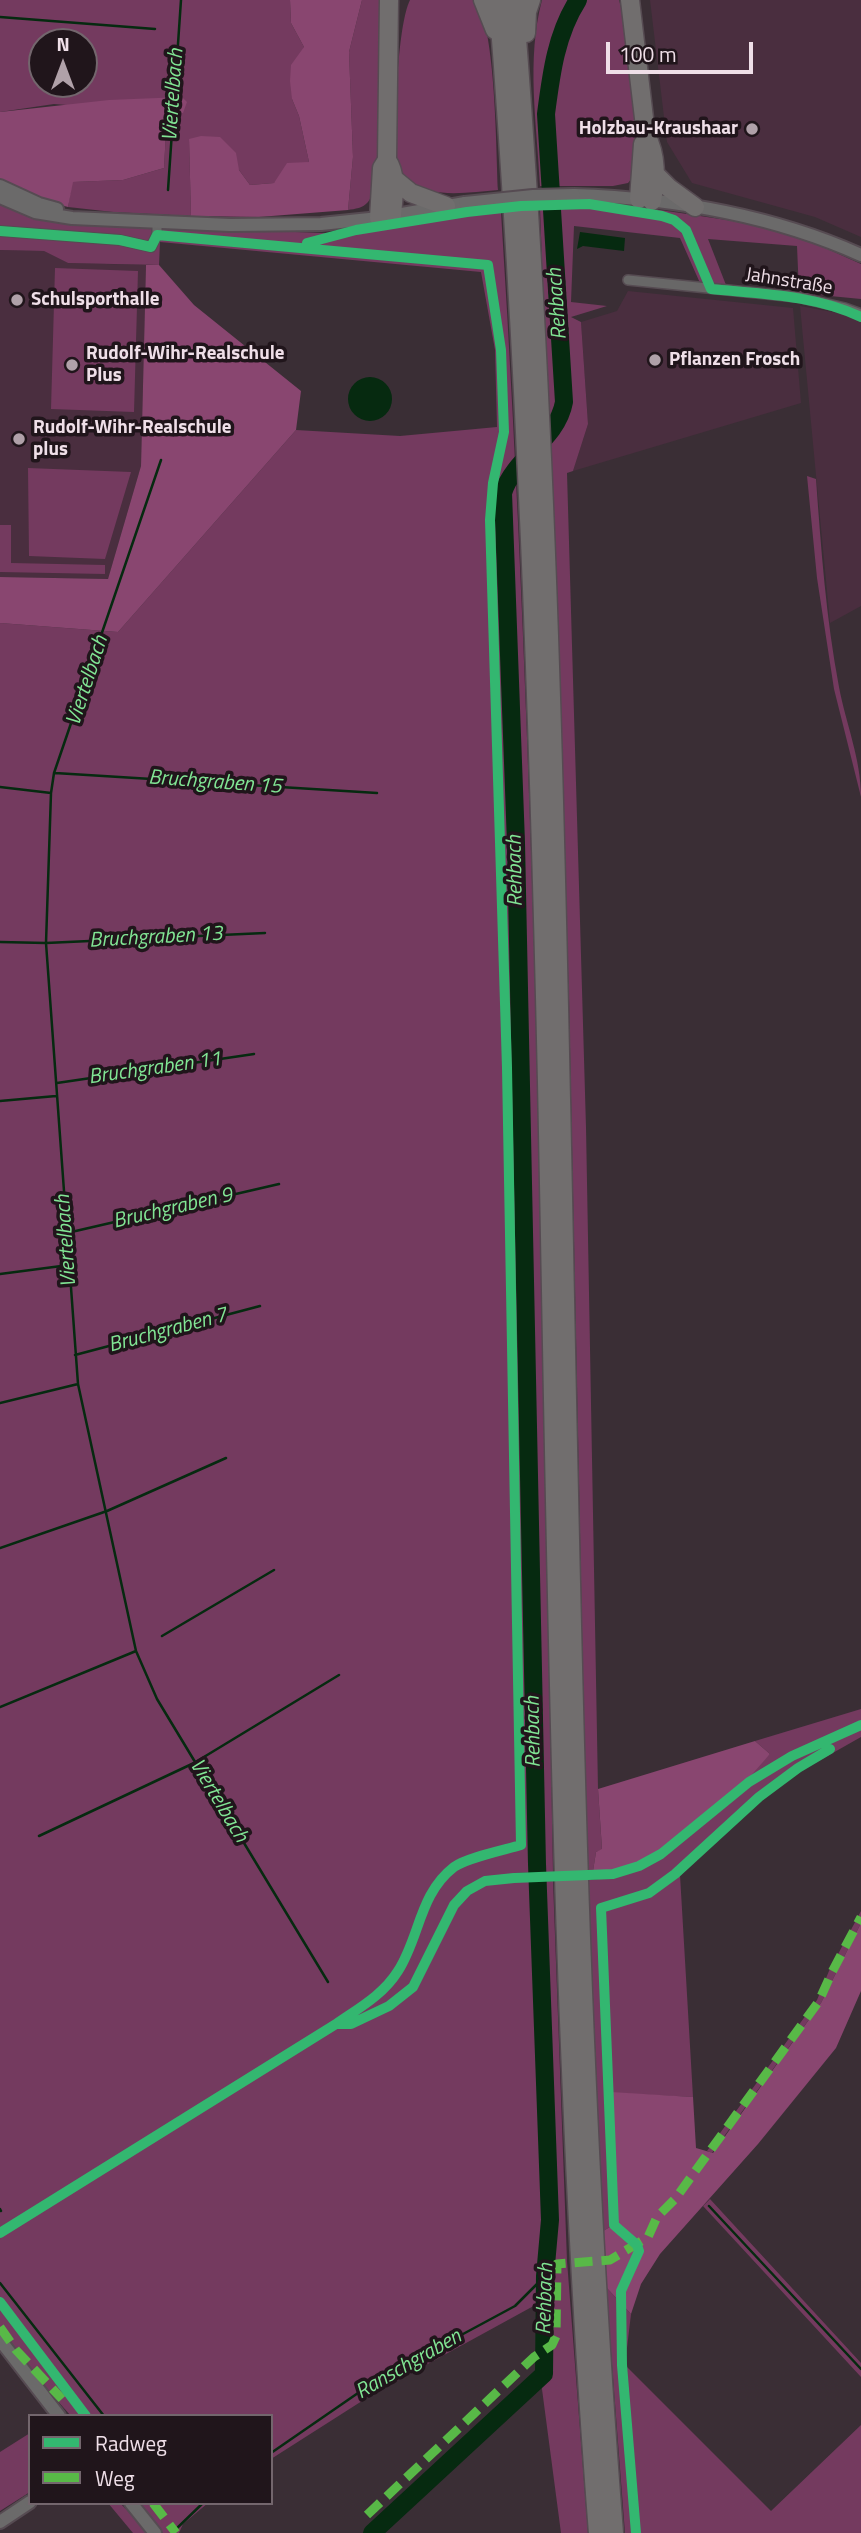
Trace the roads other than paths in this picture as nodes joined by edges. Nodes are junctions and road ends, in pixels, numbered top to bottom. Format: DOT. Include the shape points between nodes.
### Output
graph roads {
  1 [pos="389,0"];
  2 [pos="399,0"];
  3 [pos="483,0"];
  4 [pos="498,0"];
  5 [pos="514,0"];
  6 [pos="531,0"];
  7 [pos="630,0"];
  8 [pos="391,19"];
  9 [pos="518,48"];
  10 [pos="503,60"];
  11 [pos="646,135"];
  12 [pos="387,160"];
  13 [pos="656,174"];
  14 [pos="394,179"];
  15 [pos="0,186"];
  16 [pos="0,197"];
  17 [pos="646,200"];
  18 [pos="446,206"];
  19 [pos="695,207"];
  20 [pos="80,217"];
  21 [pos="385,217"];
  22 [pos="157,222"];
  23 [pos="0,231"];
  24 [pos="861,255"];
  25 [pos="628,280"];
  26 [pos="861,314"];
  27 [pos="0,2340"];
  28 [pos="58,2414"];
  29 [pos="28,2503"];
  30 [pos="132,2505"];
  31 [pos="0,2522"];
  32 [pos="155,2533"];
  33 [pos="598,2533"];
  34 [pos="614,2533"];
  1 -- 8 [label="highway"];
  2 -- 8 [label="highway"];
  3 -- 10 [label="highway"];
  4 -- 10 [label="highway"];
  5 -- 9 [label="highway"];
  6 -- 9 [label="highway" via="526,34"];
  7 -- 11 [label="highway"];
  8 -- 12 [label="highway"];
  9 -- 34 [label="highway" via="541,430 560,989 583,2034"];
  10 -- 33 [label="highway" via="527,471 547,1076 563,1885 576,2203"];
  11 -- 13 [label="highway"];
  11 -- 17 [label="highway"];
  12 -- 14 [label="highway"];
  12 -- 21 [label="highway" via="382,168"];
  13 -- 17 [label="highway"];
  13 -- 19 [label="highway"];
  14 -- 18 [label="highway" via="411,193"];
  14 -- 21 [label="highway"];
  15 -- 20 [label="main road"];
  16 -- 20 [label="main road" via="35,212"];
  17 -- 18 [label="main road, bridge" via="533,196"];
  17 -- 19 [label="main road"];
  18 -- 21 [label="main road"];
  19 -- 24 [label="main road" via="776,225"];
  20 -- 22 [label="main road"];
  21 -- 22 [label="main road" via="292,225"];
  22 -- 23 [label="street" via="151,247 120,240"];
  25 -- 26 [label="street, Jahnstraße" via="797,298"];
  27 -- 28 [label="main road"];
  29 -- 31 [label="main road"];
  30 -- 32 [label="main road"];
}
